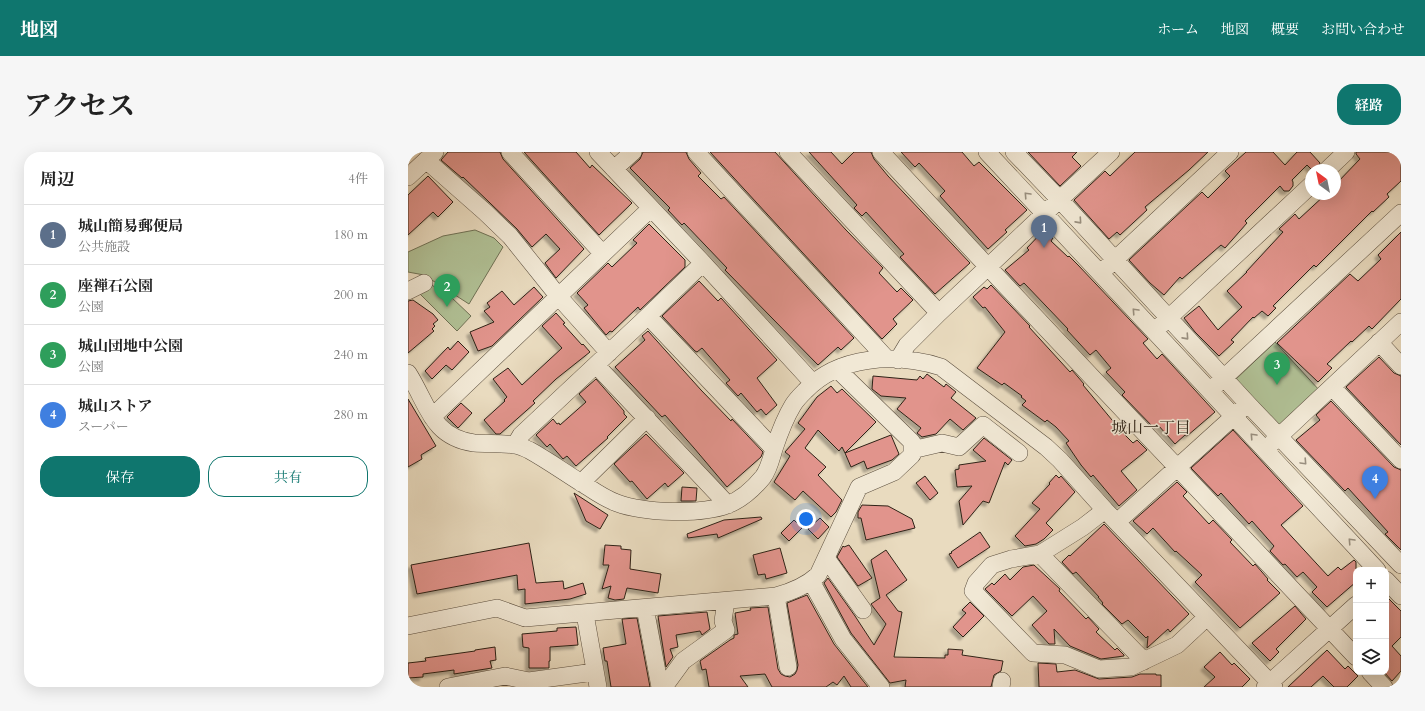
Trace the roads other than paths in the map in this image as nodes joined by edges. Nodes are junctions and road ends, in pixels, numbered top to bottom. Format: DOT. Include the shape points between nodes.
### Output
graph roads {
  1 [pos="510,152"];
  2 [pos="598,152"];
  3 [pos="633,152"];
  4 [pos="696,152"];
  5 [pos="788,152"];
  6 [pos="881,152"];
  7 [pos="1014,152"];
  8 [pos="1111,152"];
  9 [pos="1230,152"];
  10 [pos="1346,152"];
  11 [pos="989,153"];
  12 [pos="430,156"];
  13 [pos="1333,164"];
  14 [pos="614,169"];
  15 [pos="408,177"];
  16 [pos="1305,191"];
  17 [pos="1060,200"];
  18 [pos="651,208"];
  19 [pos="1401,213"];
  20 [pos="1044,214"];
  21 [pos="603,254"];
  22 [pos="1114,260"];
  23 [pos="703,263"];
  24 [pos="988,267"];
  25 [pos="1100,274"];
  26 [pos="424,283"];
  27 [pos="408,291"];
  28 [pos="558,297"];
  29 [pos="939,313"];
  30 [pos="648,316"];
  31 [pos="1169,318"];
  32 [pos="1401,322"];
  33 [pos="1154,331"];
  34 [pos="1379,342"];
  35 [pos="609,353"];
  36 [pos="893,360"];
  37 [pos="596,365"];
  38 [pos="1401,366"];
  39 [pos="837,369"];
  40 [pos="408,373"];
  41 [pos="1223,378"];
  42 [pos="813,382"];
  43 [pos="1332,387"];
  44 [pos="1210,390"];
  45 [pos="1248,404"];
  46 [pos="1234,416"];
  47 [pos="432,417"];
  48 [pos="647,418"];
  49 [pos="1279,436"];
  50 [pos="516,445"];
  51 [pos="774,449"];
  52 [pos="1265,449"];
  53 [pos="912,450"];
  54 [pos="1019,453"];
  55 [pos="1401,460"];
  56 [pos="1177,467"];
  57 [pos="581,483"];
  58 [pos="1340,501"];
  59 [pos="728,505"];
  60 [pos="1105,510"];
  61 [pos="1326,514"];
  62 [pos="1117,522"];
  63 [pos="1040,554"];
  64 [pos="826,558"];
  65 [pos="1401,564"];
  66 [pos="1374,567"];
  67 [pos="1389,575"];
  68 [pos="811,581"];
  69 [pos="1389,582"];
  70 [pos="776,596"];
  71 [pos="1401,596"];
  72 [pos="726,601"];
  73 [pos="645,608"];
  74 [pos="1353,608"];
  75 [pos="863,610"];
  76 [pos="585,614"];
  77 [pos="1207,617"];
  78 [pos="408,626"];
  79 [pos="1330,629"];
  80 [pos="1353,654"];
  81 [pos="1144,662"];
  82 [pos="788,667"];
  83 [pos="1373,675"];
  84 [pos="596,680"];
  85 [pos="1269,686"];
  86 [pos="448,687"];
  87 [pos="660,687"];
  88 [pos="664,687"];
  89 [pos="881,687"];
  90 [pos="1384,687"];
  1 -- 21 [label="street"];
  2 -- 14 [label="street"];
  3 -- 14 [label="street"];
  4 -- 36 [label="street"];
  5 -- 29 [label="street"];
  6 -- 24 [label="street"];
  7 -- 17 [label="street"];
  8 -- 17 [label="street"];
  9 -- 22 [label="street"];
  10 -- 13 [label="street"];
  20 -- 11 [label="street, one-way"];
  12 -- 15 [label="street"];
  12 -- 28 [label="street" via="510,236"];
  14 -- 18 [label="street"];
  16 -- 31 [label="street"];
  17 -- 20 [label="street"];
  17 -- 22 [label="street, one-way"];
  18 -- 21 [label="street"];
  18 -- 23 [label="street"];
  19 -- 41 [label="street"];
  20 -- 24 [label="street"];
  20 -- 25 [label="street"];
  21 -- 28 [label="street"];
  22 -- 25 [label="street"];
  22 -- 31 [label="street"];
  23 -- 30 [label="street"];
  23 -- 42 [label="street"];
  24 -- 29 [label="street"];
  24 -- 56 [label="street"];
  33 -- 25 [label="street, one-way"];
  26 -- 27 [label="street"];
  28 -- 35 [label="street"];
  28 -- 47 [label="street"];
  29 -- 36 [label="street"];
  30 -- 35 [label="street"];
  30 -- 51 [label="street"];
  31 -- 33 [label="street"];
  31 -- 41 [label="street, one-way"];
  32 -- 34 [label="street"];
  33 -- 44 [label="street"];
  34 -- 38 [label="street"];
  34 -- 43 [label="street"];
  35 -- 37 [label="street"];
  36 -- 39 [label="street" via="850,363"];
  36 -- 60 [label="street" via="924,362 941,367 1046,447"];
  37 -- 48 [label="street"];
  37 -- 50 [label="street" via="521,435"];
  39 -- 42 [label="street"];
  39 -- 53 [label="street" via="912,442"];
  40 -- 47 [label="street"];
  41 -- 44 [label="street"];
  41 -- 45 [label="street"];
  42 -- 51 [label="street" via="794,403"];
  43 -- 49 [label="street"];
  43 -- 55 [label="street"];
  44 -- 46 [label="street"];
  45 -- 46 [label="street"];
  45 -- 49 [label="street"];
  52 -- 46 [label="street, one-way"];
  46 -- 56 [label="street"];
  47 -- 50 [label="street" via="440,428 460,439 474,443"];
  48 -- 57 [label="street"];
  48 -- 59 [label="street"];
  49 -- 52 [label="street"];
  49 -- 58 [label="street, one-way"];
  50 -- 57 [label="street" via="529,450"];
  51 -- 59 [label="street" via="770,466 763,477 743,496"];
  52 -- 61 [label="street"];
  53 -- 54 [label="street" via="942,443 958,447 983,425"];
  53 -- 64 [label="street" via="912,455 894,472 859,487"];
  56 -- 62 [label="street"];
  56 -- 79 [label="street"];
  57 -- 59 [label="street" via="617,503 660,511 691,511"];
  58 -- 61 [label="street"];
  58 -- 65 [label="street"];
  60 -- 62 [label="street"];
  60 -- 63 [label="street"];
  66 -- 61 [label="street, one-way"];
  62 -- 77 [label="street"];
  63 -- 81 [label="street"];
  63 -- 81 [label="street" via="992,565 976,583 973,591 1033,653 1065,655 1098,669 1131,667"];
  64 -- 68 [label="street" via="818,575"];
  64 -- 75 [label="street"];
  65 -- 67 [label="street"];
  68 -- 70 [label="street" via="791,592"];
  68 -- 89 [label="street" via="843,639"];
  69 -- 71 [label="street"];
  70 -- 72 [label="street"];
  70 -- 82 [label="street"];
  72 -- 73 [label="street"];
  72 -- 88 [label="street" via="723,621 726,630 683,661"];
  73 -- 76 [label="street"];
  73 -- 87 [label="street"];
  74 -- 79 [label="street"];
  76 -- 78 [label="street" via="525,618 497,608"];
  76 -- 84 [label="street"];
  77 -- 81 [label="street" via="1177,645"];
  77 -- 85 [label="street"];
  79 -- 80 [label="street"];
  79 -- 85 [label="street"];
  83 -- 90 [label="street"];
  84 -- 86 [label="street" via="529,681 505,676"];
}
